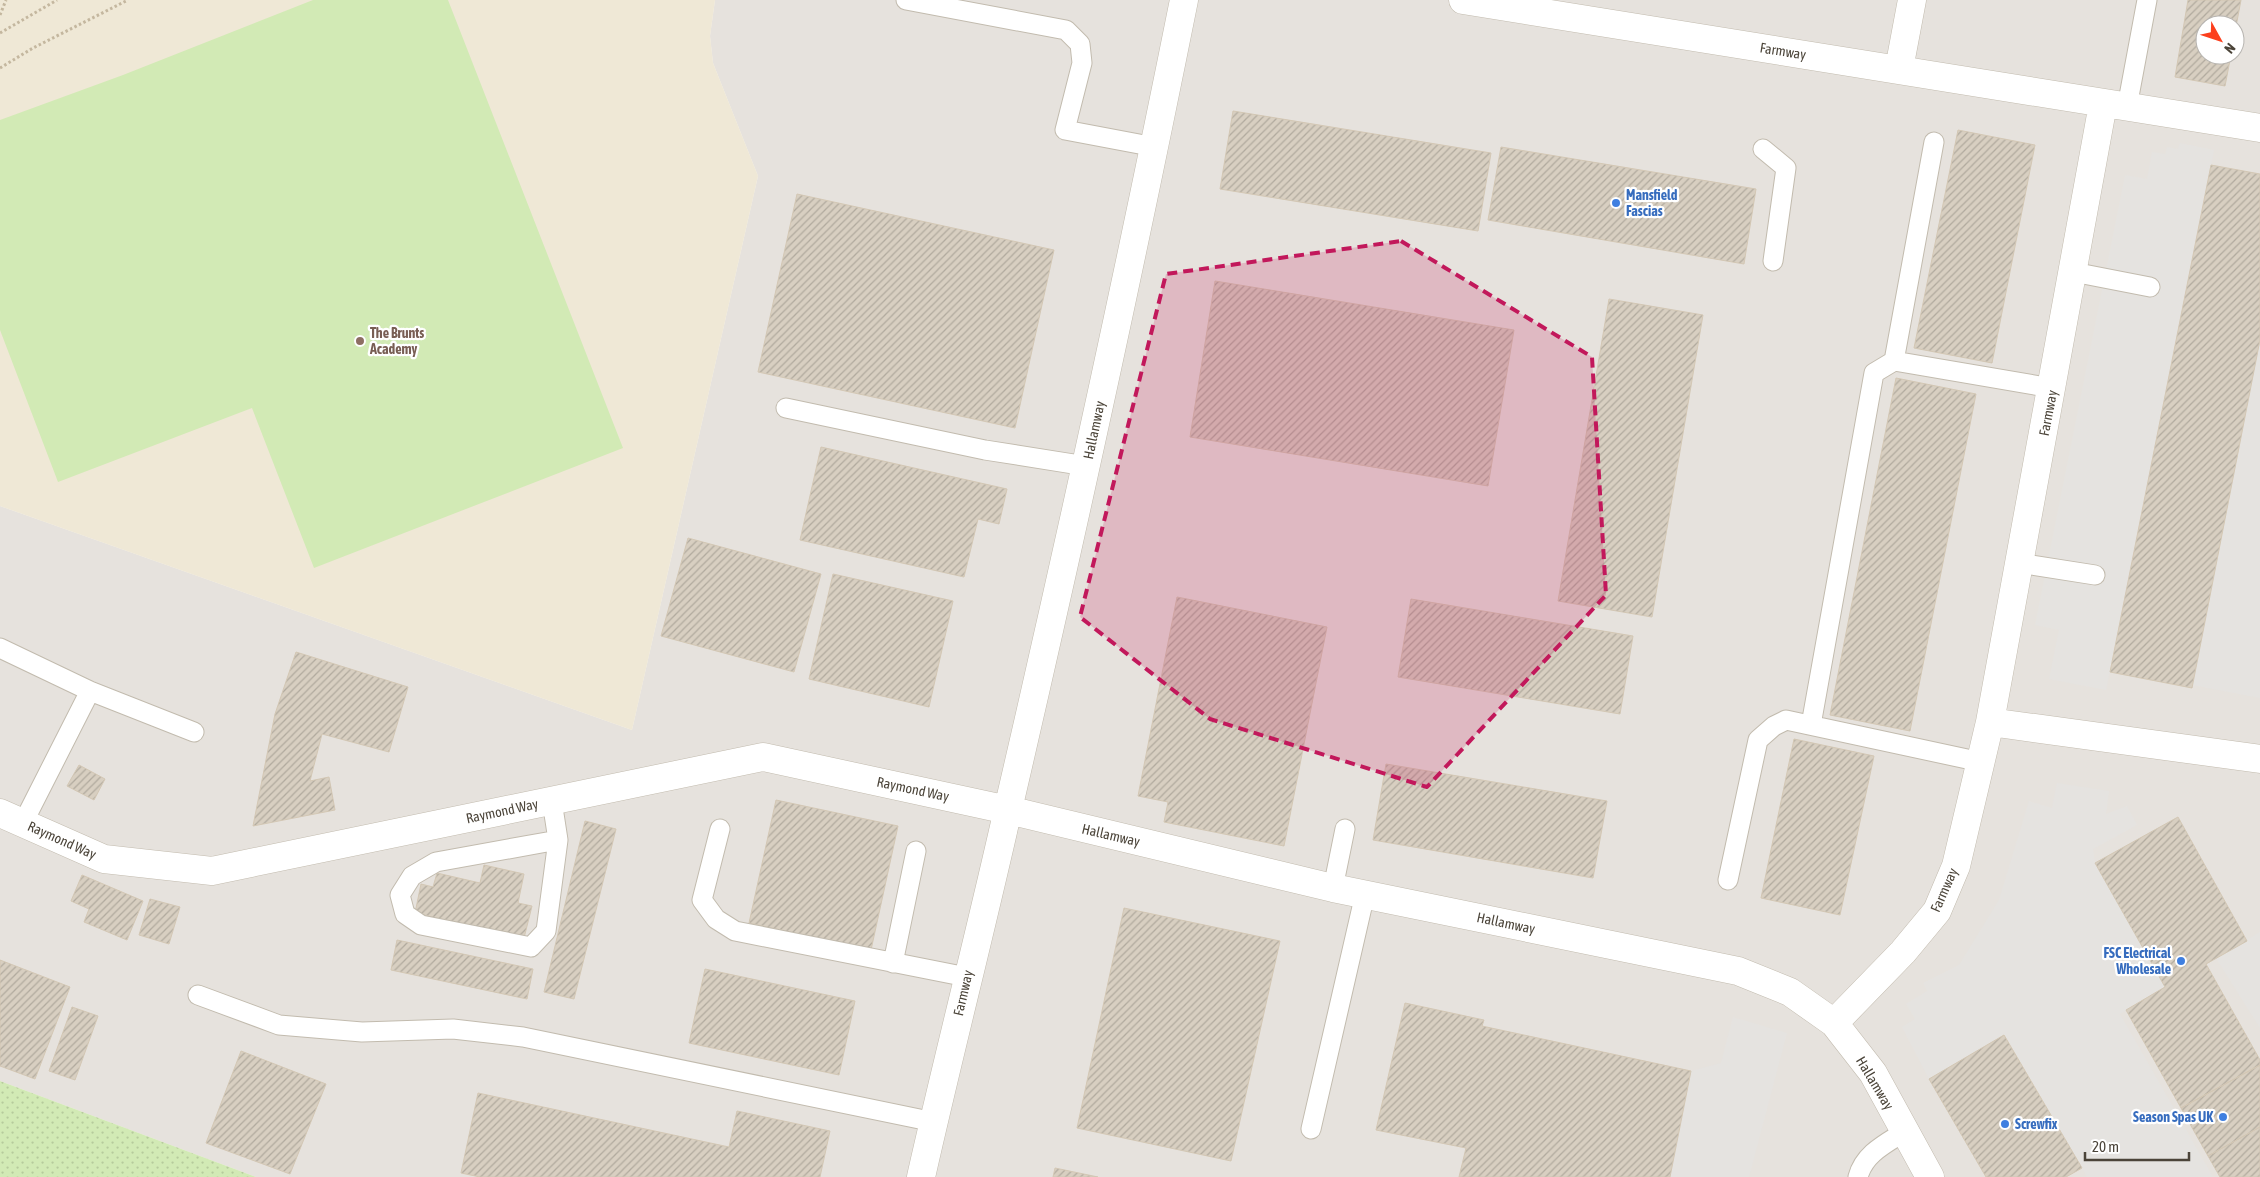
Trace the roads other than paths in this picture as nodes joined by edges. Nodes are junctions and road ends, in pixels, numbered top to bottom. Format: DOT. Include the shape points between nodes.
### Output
graph roads {
  1 [pos="906,0"];
  2 [pos="1463,0"];
  3 [pos="1912,0"];
  4 [pos="2147,0"];
  5 [pos="1181,1"];
  6 [pos="1494,2"];
  7 [pos="1899,69"];
  8 [pos="2115,106"];
  9 [pos="2260,128"];
  10 [pos="1934,142"];
  11 [pos="1155,147"];
  12 [pos="1763,149"];
  13 [pos="1773,261"];
  14 [pos="2073,272"];
  15 [pos="2150,287"];
  16 [pos="1894,361"];
  17 [pos="2052,388"];
  18 [pos="786,408"];
  19 [pos="1086,466"];
  20 [pos="2019,563"];
  21 [pos="2095,575"];
  22 [pos="0,648"];
  23 [pos="90,691"];
  24 [pos="1990,722"];
  25 [pos="1811,725"];
  26 [pos="194,732"];
  27 [pos="2260,759"];
  28 [pos="1981,762"];
  29 [pos="552,801"];
  30 [pos="1008,810"];
  31 [pos="11,818"];
  32 [pos="720,829"];
  33 [pos="1345,830"];
  34 [pos="558,840"];
  35 [pos="916,851"];
  36 [pos="1728,880"];
  37 [pos="1333,888"];
  38 [pos="1365,894"];
  39 [pos="893,963"];
  40 [pos="967,977"];
  41 [pos="198,995"];
  42 [pos="1834,1023"];
  43 [pos="934,1122"];
  44 [pos="1312,1129"];
  45 [pos="1904,1132"];
  46 [pos="921,1177"];
  47 [pos="1858,1177"];
  48 [pos="1930,1177"];
  1 -- 11 [label="lane" via="1066,30 1080,44 1082,63 1065,130"];
  2 -- 6 [label="street, Farmway"];
  3 -- 7 [label="street"];
  4 -- 8 [label="lane"];
  5 -- 11 [label="street, Hallamway"];
  6 -- 7 [label="street, Farmway"];
  7 -- 8 [label="street, Farmway"];
  8 -- 9 [label="street, Farmway"];
  8 -- 14 [label="street, Farmway"];
  10 -- 16 [label="lane"];
  11 -- 19 [label="street, Hallamway"];
  12 -- 13 [label="lane" via="1786,168"];
  14 -- 15 [label="lane"];
  14 -- 17 [label="street, Farmway"];
  16 -- 17 [label="lane"];
  16 -- 25 [label="lane" via="1874,373"];
  17 -- 20 [label="street, Farmway"];
  18 -- 19 [label="lane" via="985,450"];
  19 -- 30 [label="street, Hallamway"];
  20 -- 21 [label="lane"];
  20 -- 24 [label="street, Farmway"];
  22 -- 23 [label="lane"];
  23 -- 26 [label="lane"];
  23 -- 31 [label="lane"];
  24 -- 27 [label="street"];
  24 -- 28 [label="street, Farmway"];
  25 -- 28 [label="lane"];
  25 -- 36 [label="lane" via="1786,720 1758,740"];
  28 -- 42 [label="street, Farmway" via="1956,866 1937,911 1903,952"];
  29 -- 30 [label="street, Raymond Way" via="763,757"];
  29 -- 31 [label="street, Raymond Way" via="212,872 104,859"];
  29 -- 34 [label="lane"];
  30 -- 37 [label="street, Hallamway"];
  30 -- 40 [label="street, Farmway"];
  32 -- 39 [label="lane" via="702,900 716,919 735,931"];
  33 -- 37 [label="lane"];
  34 -- 34 [label="lane" via="546,931 531,947 421,926 405,914 400,894 412,876 436,862"];
  35 -- 39 [label="lane"];
  37 -- 38 [label="street, Hallamway"];
  38 -- 42 [label="street, Hallamway" via="1738,971 1790,992"];
  38 -- 44 [label="lane"];
  39 -- 40 [label="lane"];
  40 -- 43 [label="street, Farmway"];
  41 -- 43 [label="lane" via="279,1025 362,1032 452,1028 523,1037"];
  42 -- 45 [label="street, Hallamway" via="1873,1073"];
  43 -- 46 [label="street, Farmway"];
  45 -- 47 [label="lane" via="1876,1149 1860,1168"];
  45 -- 48 [label="street, Hallamway"];
}
